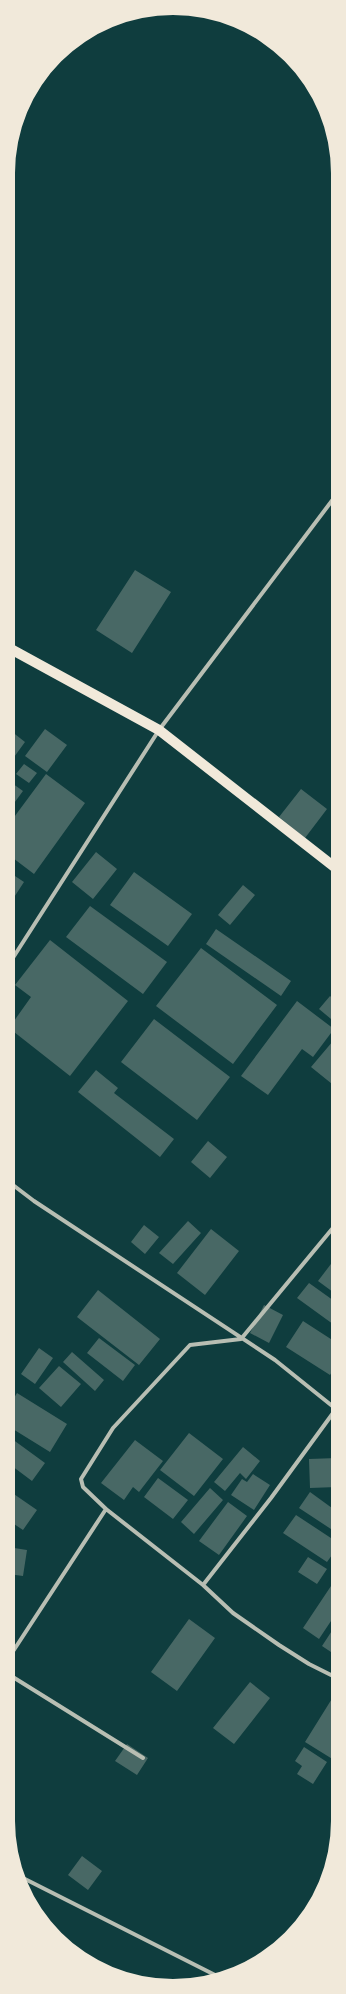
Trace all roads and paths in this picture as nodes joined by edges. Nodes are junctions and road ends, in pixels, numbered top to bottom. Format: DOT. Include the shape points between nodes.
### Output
graph roads {
  1 [pos="331,502"];
  2 [pos="15,651"];
  3 [pos="159,730"];
  4 [pos="331,864"];
  5 [pos="15,955"];
  6 [pos="15,1187"];
  7 [pos="331,1230"];
  8 [pos="241,1339"];
  9 [pos="331,1405"];
  10 [pos="331,1416"];
  11 [pos="106,1509"];
  12 [pos="203,1585"];
  13 [pos="15,1648"];
  14 [pos="331,1675"];
  15 [pos="15,1678"];
  16 [pos="143,1758"];
  17 [pos="26,1880"];
  18 [pos="213,1974"];
  1 -- 3 [label="street"];
  2 -- 3 [label="main road"];
  3 -- 4 [label="main road"];
  3 -- 5 [label="street"];
  6 -- 8 [label="street"];
  7 -- 8 [label="street"];
  8 -- 9 [label="street" via="275,1360"];
  8 -- 11 [label="street" via="190,1345 113,1428 82,1479 83,1487"];
  10 -- 12 [label="street"];
  11 -- 12 [label="street"];
  11 -- 13 [label="street"];
  12 -- 14 [label="street" via="233,1613 309,1664"];
  15 -- 16 [label="street"];
  17 -- 18 [label="street"];
}
